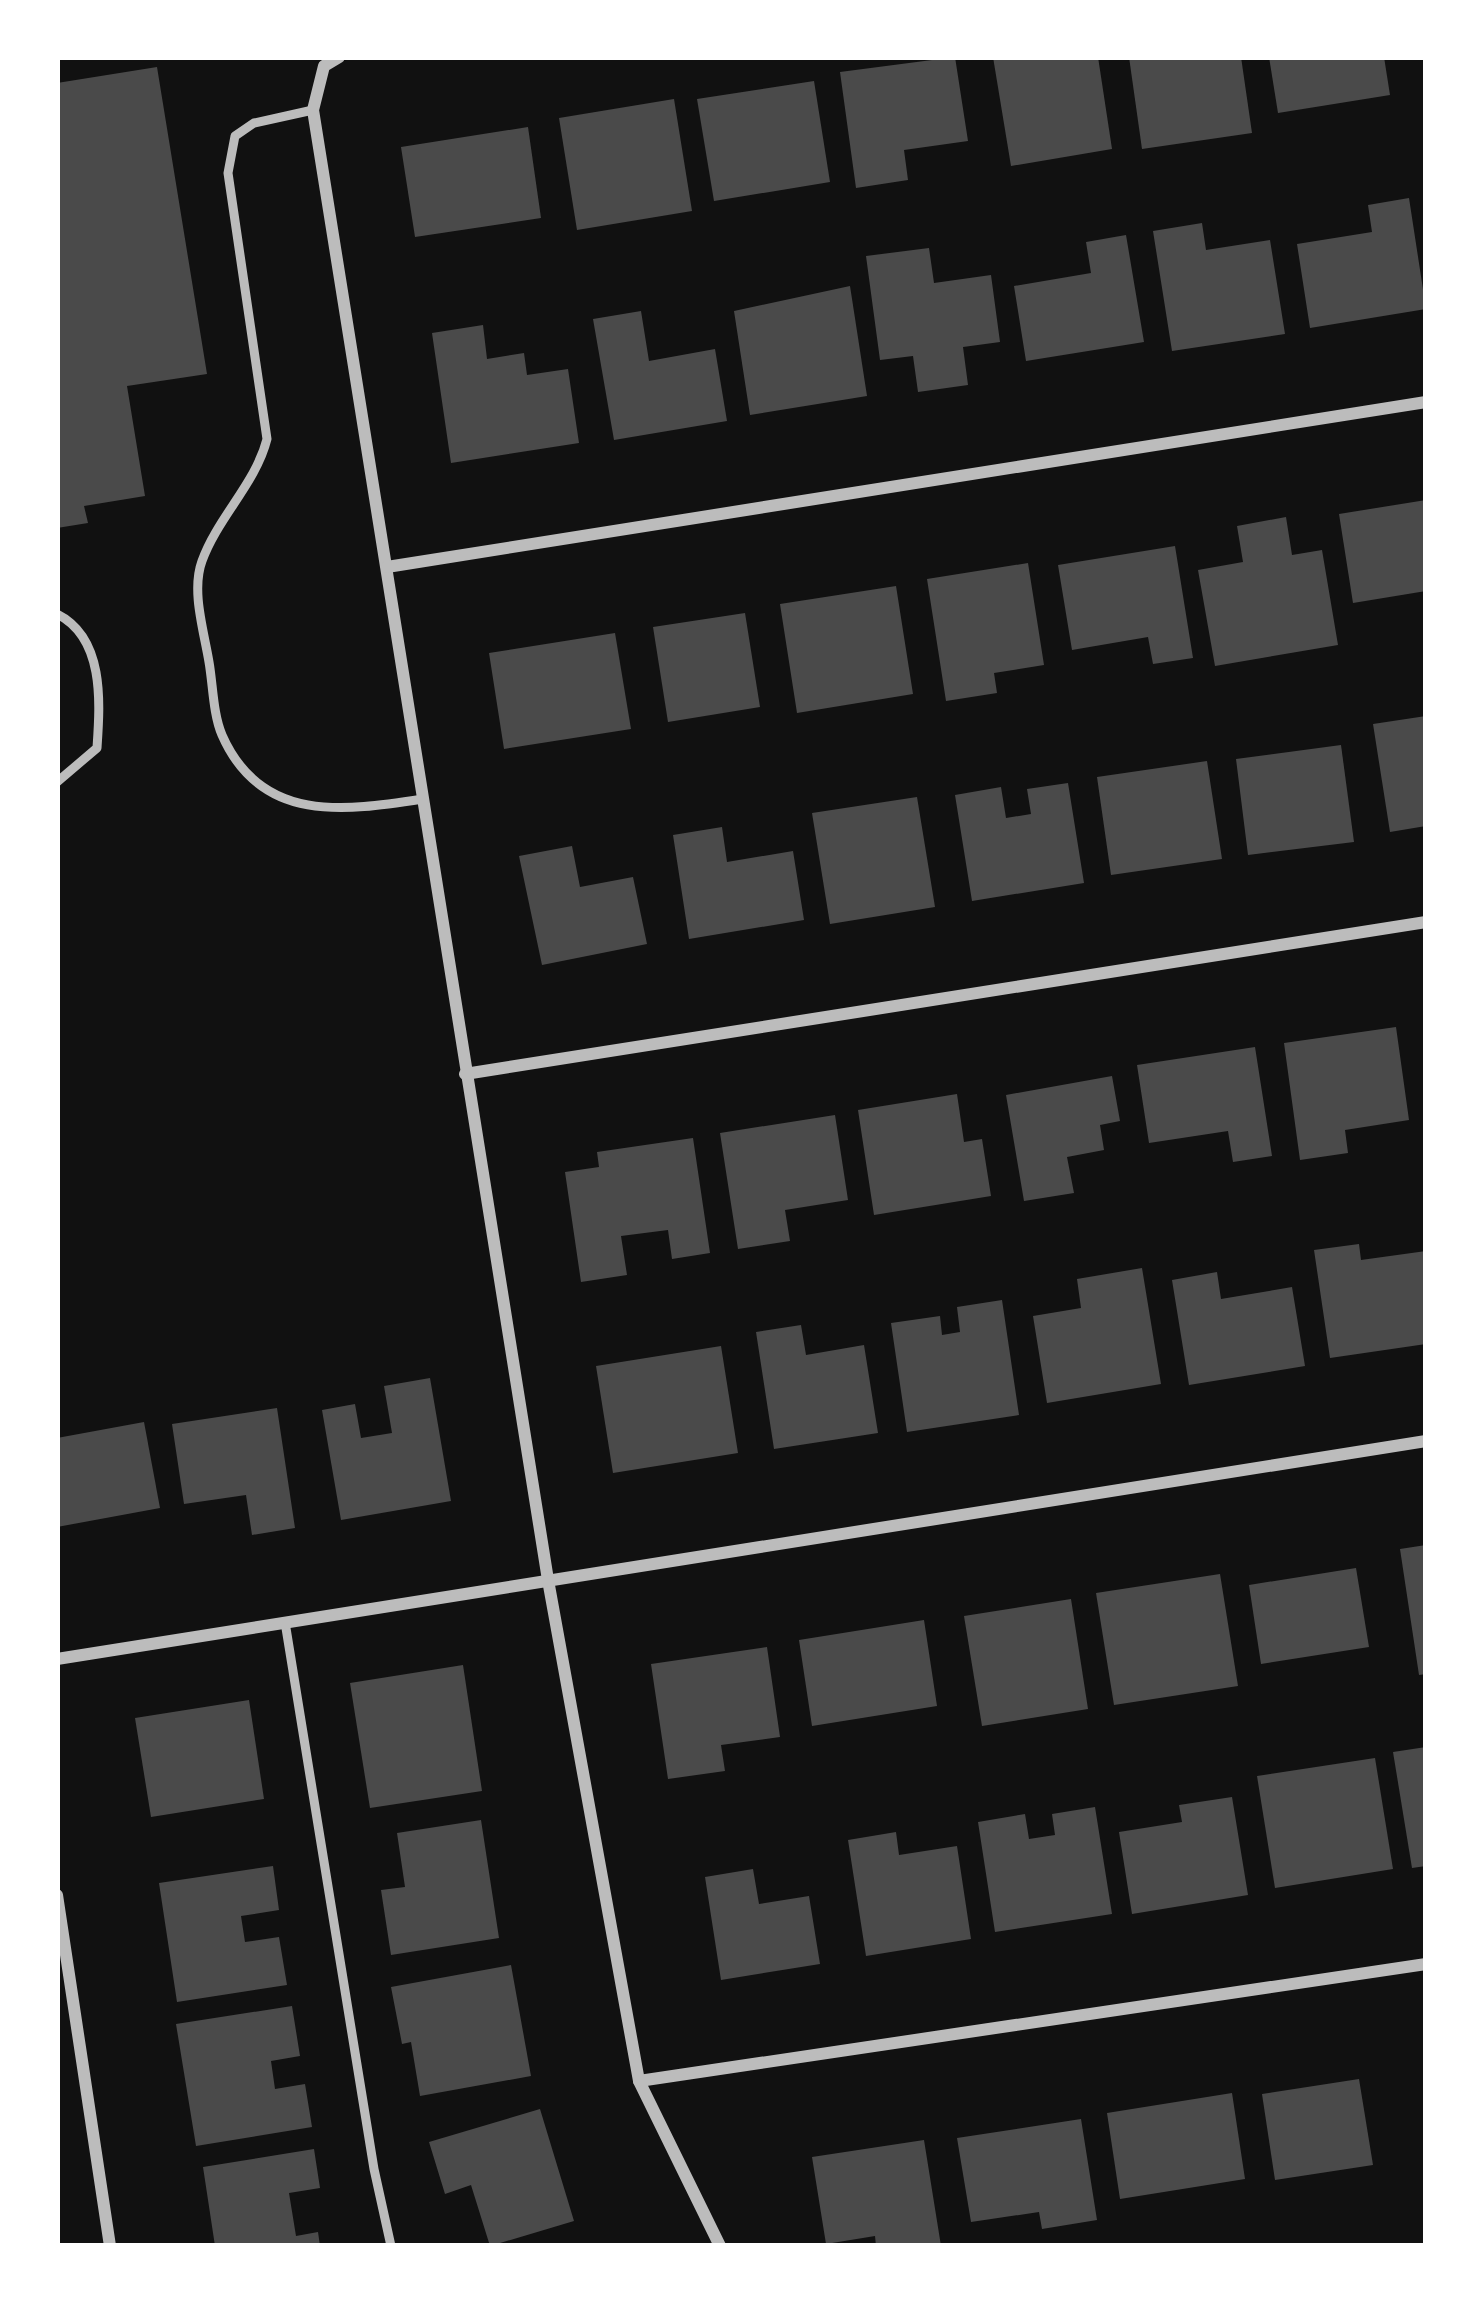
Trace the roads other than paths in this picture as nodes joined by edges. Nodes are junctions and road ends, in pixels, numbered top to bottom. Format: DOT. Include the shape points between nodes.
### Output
graph roads {
  1 [pos="340,57"];
  2 [pos="313,110"];
  3 [pos="1426,403"];
  4 [pos="387,567"];
  5 [pos="57,614"];
  6 [pos="57,782"];
  7 [pos="423,800"];
  8 [pos="1426,922"];
  9 [pos="465,1074"];
  10 [pos="1426,1441"];
  11 [pos="548,1580"];
  12 [pos="285,1622"];
  13 [pos="57,1659"];
  14 [pos="57,1895"];
  15 [pos="1426,1964"];
  16 [pos="639,2081"];
  17 [pos="110,2246"];
  18 [pos="391,2246"];
  19 [pos="721,2246"];
  1 -- 2 [label="street" via="324,66"];
  2 -- 4 [label="street"];
  2 -- 7 [label="lane" via="254,123 235,136 229,172 267,439 201,562 198,593 220,732 240,766 270,792 337,812"];
  3 -- 4 [label="street"];
  4 -- 7 [label="street"];
  5 -- 6 [label="lane" via="92,652 99,705 97,748"];
  7 -- 9 [label="street"];
  8 -- 9 [label="street"];
  9 -- 11 [label="street"];
  10 -- 11 [label="street"];
  11 -- 12 [label="street"];
  11 -- 16 [label="street"];
  12 -- 13 [label="street"];
  12 -- 18 [label="lane"];
  14 -- 17 [label="street"];
  15 -- 16 [label="street"];
  16 -- 19 [label="street"];
}
